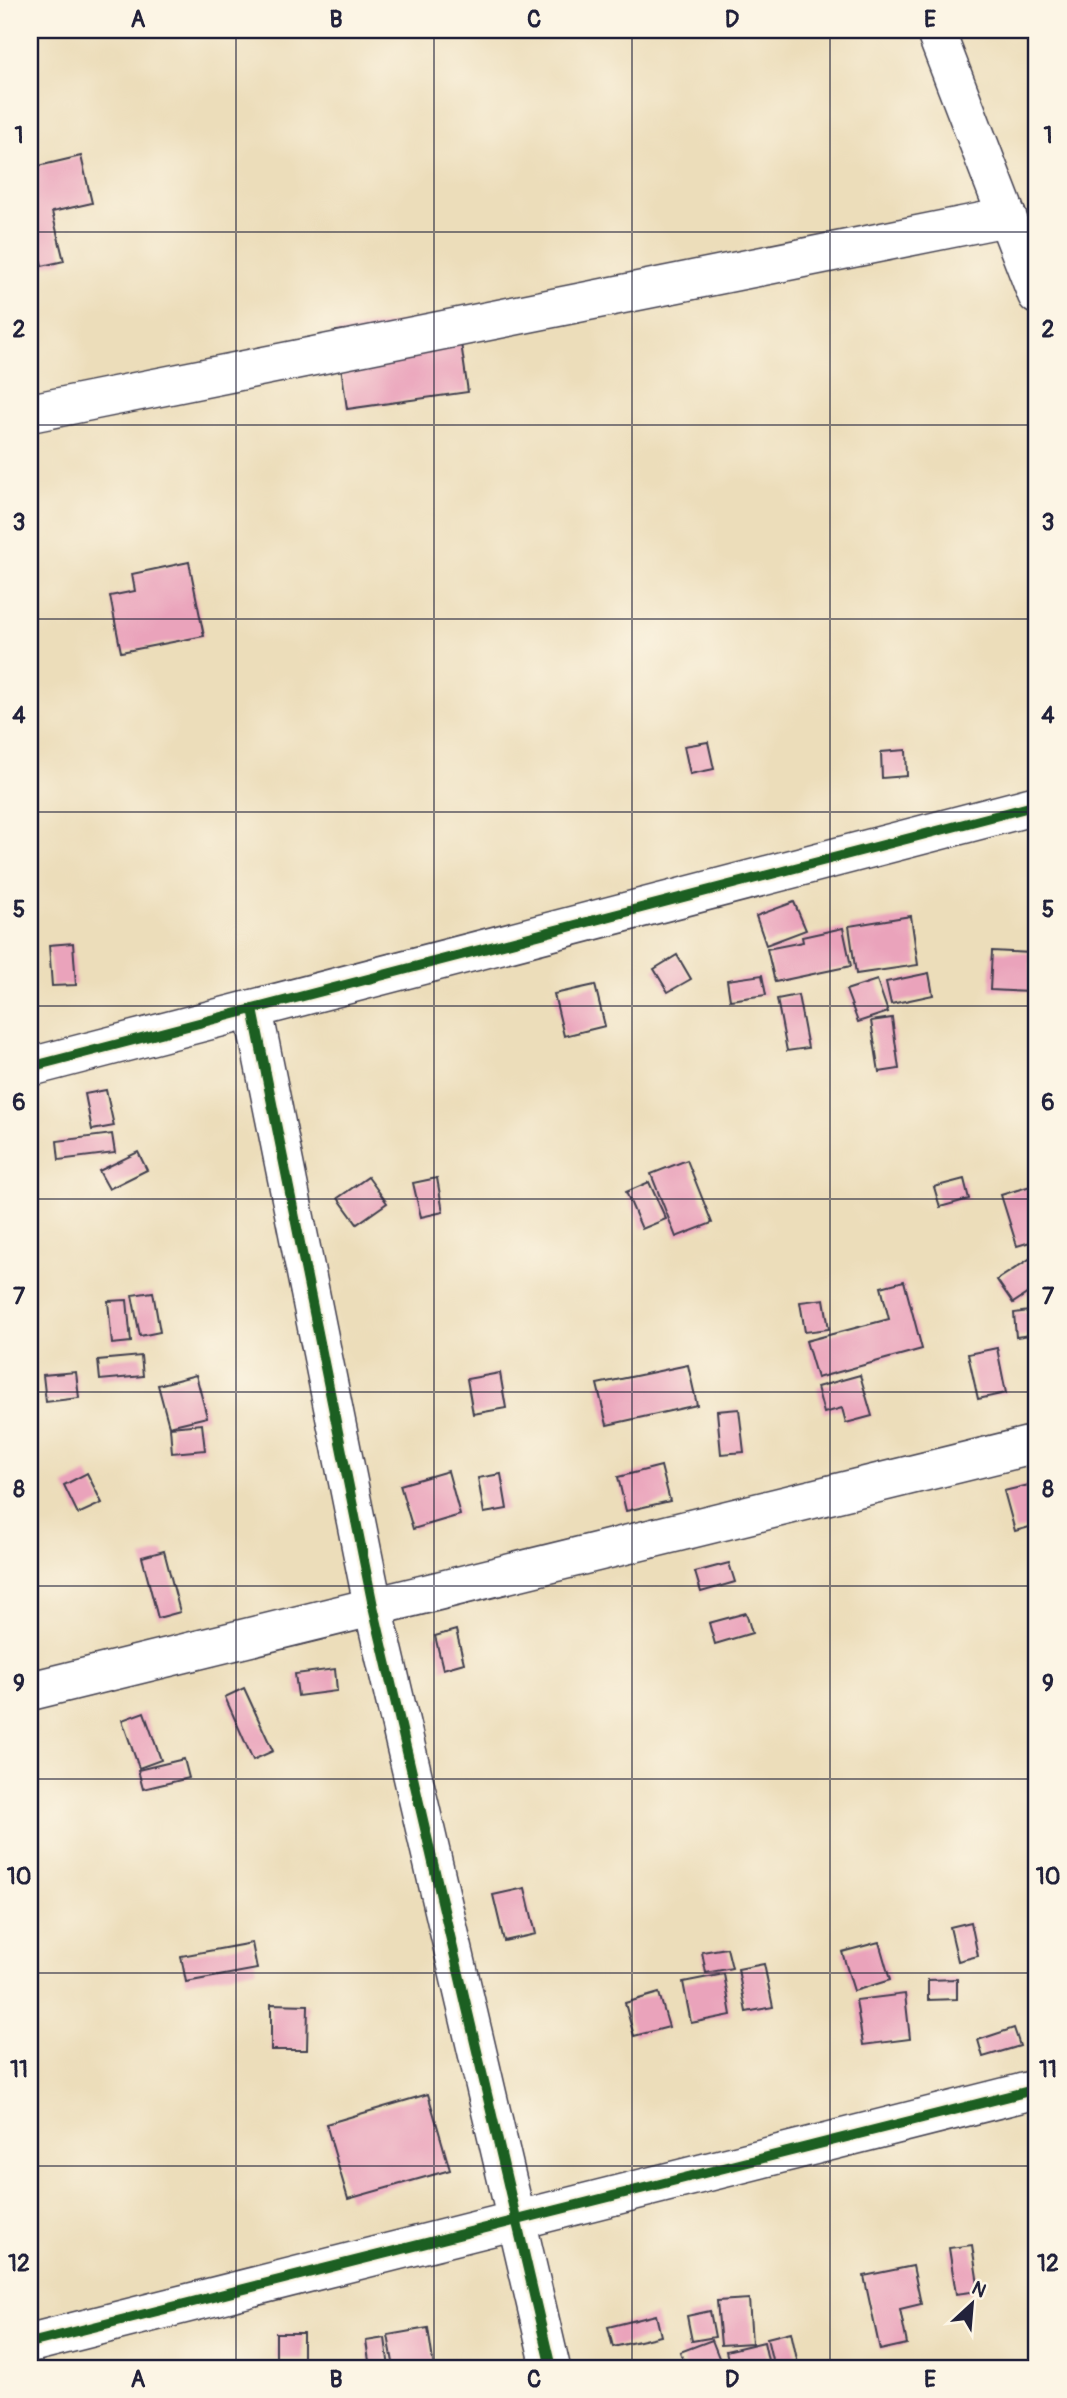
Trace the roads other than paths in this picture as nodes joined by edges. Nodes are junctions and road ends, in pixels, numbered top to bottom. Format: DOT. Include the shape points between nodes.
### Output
graph roads {
  1 [pos="935,30"];
  2 [pos="1007,217"];
  3 [pos="1037,295"];
  4 [pos="30,413"];
  5 [pos="1037,805"];
  6 [pos="253,1009"];
  7 [pos="30,1067"];
  8 [pos="1037,1444"];
  9 [pos="373,1606"];
  10 [pos="30,1691"];
  11 [pos="1037,2089"];
  12 [pos="517,2220"];
  13 [pos="30,2343"];
  14 [pos="551,2368"];
  1 -- 2 [label="street"];
  2 -- 3 [label="street"];
  2 -- 4 [label="street"];
  5 -- 6 [label="street"];
  6 -- 7 [label="street"];
  6 -- 9 [label="street"];
  8 -- 9 [label="street"];
  9 -- 10 [label="street"];
  9 -- 12 [label="street"];
  11 -- 12 [label="street"];
  12 -- 13 [label="street"];
  12 -- 14 [label="street"];
}
